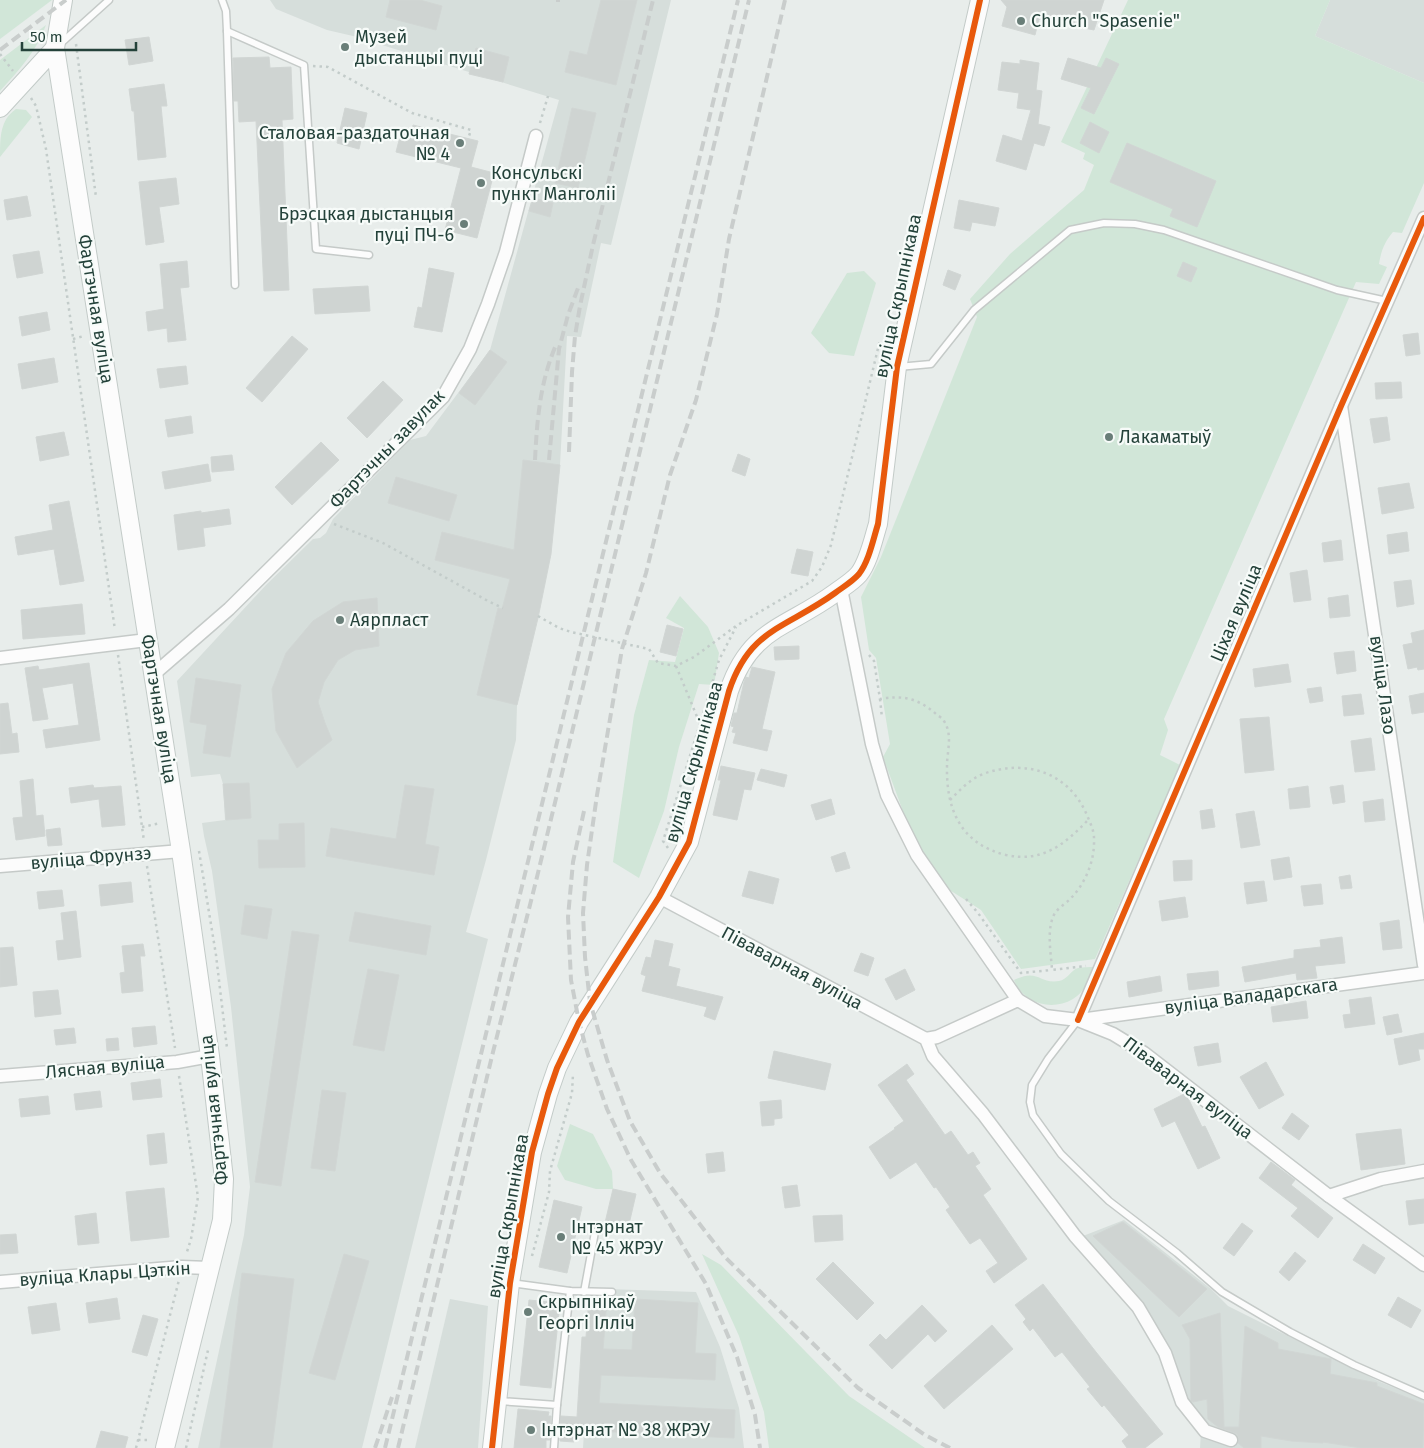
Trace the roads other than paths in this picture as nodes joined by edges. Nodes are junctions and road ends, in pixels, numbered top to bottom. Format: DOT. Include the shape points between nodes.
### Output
graph roads {
  1 [pos="63,0"];
  2 [pos="109,0"];
  3 [pos="222,0"];
  4 [pos="980,0"];
  5 [pos="227,31"];
  6 [pos="55,48"];
  7 [pos="0,108"];
  8 [pos="536,136"];
  9 [pos="1424,218"];
  10 [pos="369,255"];
  11 [pos="235,285"];
  12 [pos="1388,301"];
  13 [pos="897,367"];
  14 [pos="1341,406"];
  15 [pos="842,589"];
  16 [pos="147,640"];
  17 [pos="0,658"];
  18 [pos="154,674"];
  19 [pos="182,851"];
  20 [pos="0,866"];
  21 [pos="659,897"];
  22 [pos="1424,965"];
  23 [pos="1424,972"];
  24 [pos="1018,1000"];
  25 [pos="1078,1020"];
  26 [pos="926,1039"];
  27 [pos="210,1056"];
  28 [pos="0,1076"];
  29 [pos="1424,1171"];
  30 [pos="1329,1196"];
  31 [pos="595,1232"];
  32 [pos="1424,1265"];
  33 [pos="209,1268"];
  34 [pos="0,1282"];
  35 [pos="510,1282"];
  36 [pos="570,1292"];
  37 [pos="584,1292"];
  38 [pos="612,1292"];
  39 [pos="1424,1396"];
  40 [pos="497,1401"];
  41 [pos="557,1405"];
  42 [pos="1231,1440"];
  43 [pos="165,1448"];
  44 [pos="492,1448"];
  45 [pos="554,1448"];
  1 -- 6 [label="street, Фартэчная вуліца"];
  2 -- 6 [label="lane"];
  3 -- 5 [label="lane"];
  4 -- 13 [label="street, вуліца Скрыпнікава"];
  5 -- 10 [label="lane" via="304,65 316,249"];
  5 -- 11 [label="lane"];
  6 -- 7 [label="street"];
  6 -- 16 [label="street, Фартэчная вуліца"];
  8 -- 18 [label="street, Фартэчны завулак" via="506,252 488,304 465,357 442,397 229,609"];
  9 -- 12 [label="street, Ціхая вуліца"];
  12 -- 13 [label="lane" via="1338,290 1164,230 1104,223 1070,230 974,310 931,364"];
  12 -- 14 [label="street, Ціхая вуліца"];
  13 -- 15 [label="street, вуліца Скрыпнікава" via="878,524 860,572"];
  14 -- 22 [label="street, вуліца Лазо"];
  14 -- 25 [label="street, Ціхая вуліца"];
  15 -- 21 [label="street, вуліца Скрыпнікава" via="768,633 744,657 729,691 689,842"];
  15 -- 24 [label="street" via="872,744 887,795 917,855"];
  16 -- 17 [label="street"];
  16 -- 18 [label="street, Фартэчная вуліца"];
  18 -- 19 [label="street, Фартэчная вуліца"];
  19 -- 20 [label="street, вуліца Фрунзэ"];
  19 -- 27 [label="street, Фартэчная вуліца"];
  21 -- 26 [label="street, Піваварная вуліца"];
  21 -- 35 [label="street, вуліца Скрыпнікава" via="579,1022 554,1077 532,1152"];
  23 -- 25 [label="street, вуліца Валадарскага"];
  24 -- 25 [label="street, Піваварная вуліца" via="1044,1016"];
  24 -- 26 [label="street"];
  25 -- 30 [label="street, Піваварная вуліца" via="1113,1034 1144,1052"];
  25 -- 39 [label="lane" via="1032,1084 1030,1102 1033,1115 1061,1154 1109,1201 1178,1253 1222,1292 1354,1365"];
  26 -- 42 [label="street" via="933,1056 982,1114 1075,1236 1138,1307 1165,1353 1182,1402 1206,1431"];
  27 -- 28 [label="street, Лясная вуліца" via="177,1062"];
  27 -- 33 [label="street, Фартэчная вуліца" via="224,1180 222,1220"];
  29 -- 30 [label="street" via="1381,1179"];
  30 -- 32 [label="street, Піваварная вуліца"];
  31 -- 37 [label="lane"];
  33 -- 34 [label="street, вуліца Клары Цэткін" via="182,1267"];
  33 -- 43 [label="street, Фартэчная вуліца"];
  35 -- 36 [label="lane"];
  35 -- 40 [label="street, вуліца Скрыпнікава"];
  36 -- 37 [label="lane"];
  36 -- 41 [label="lane"];
  37 -- 38 [label="lane"];
  40 -- 41 [label="lane"];
  40 -- 44 [label="street, вуліца Скрыпнікава"];
  41 -- 45 [label="lane"];
}
